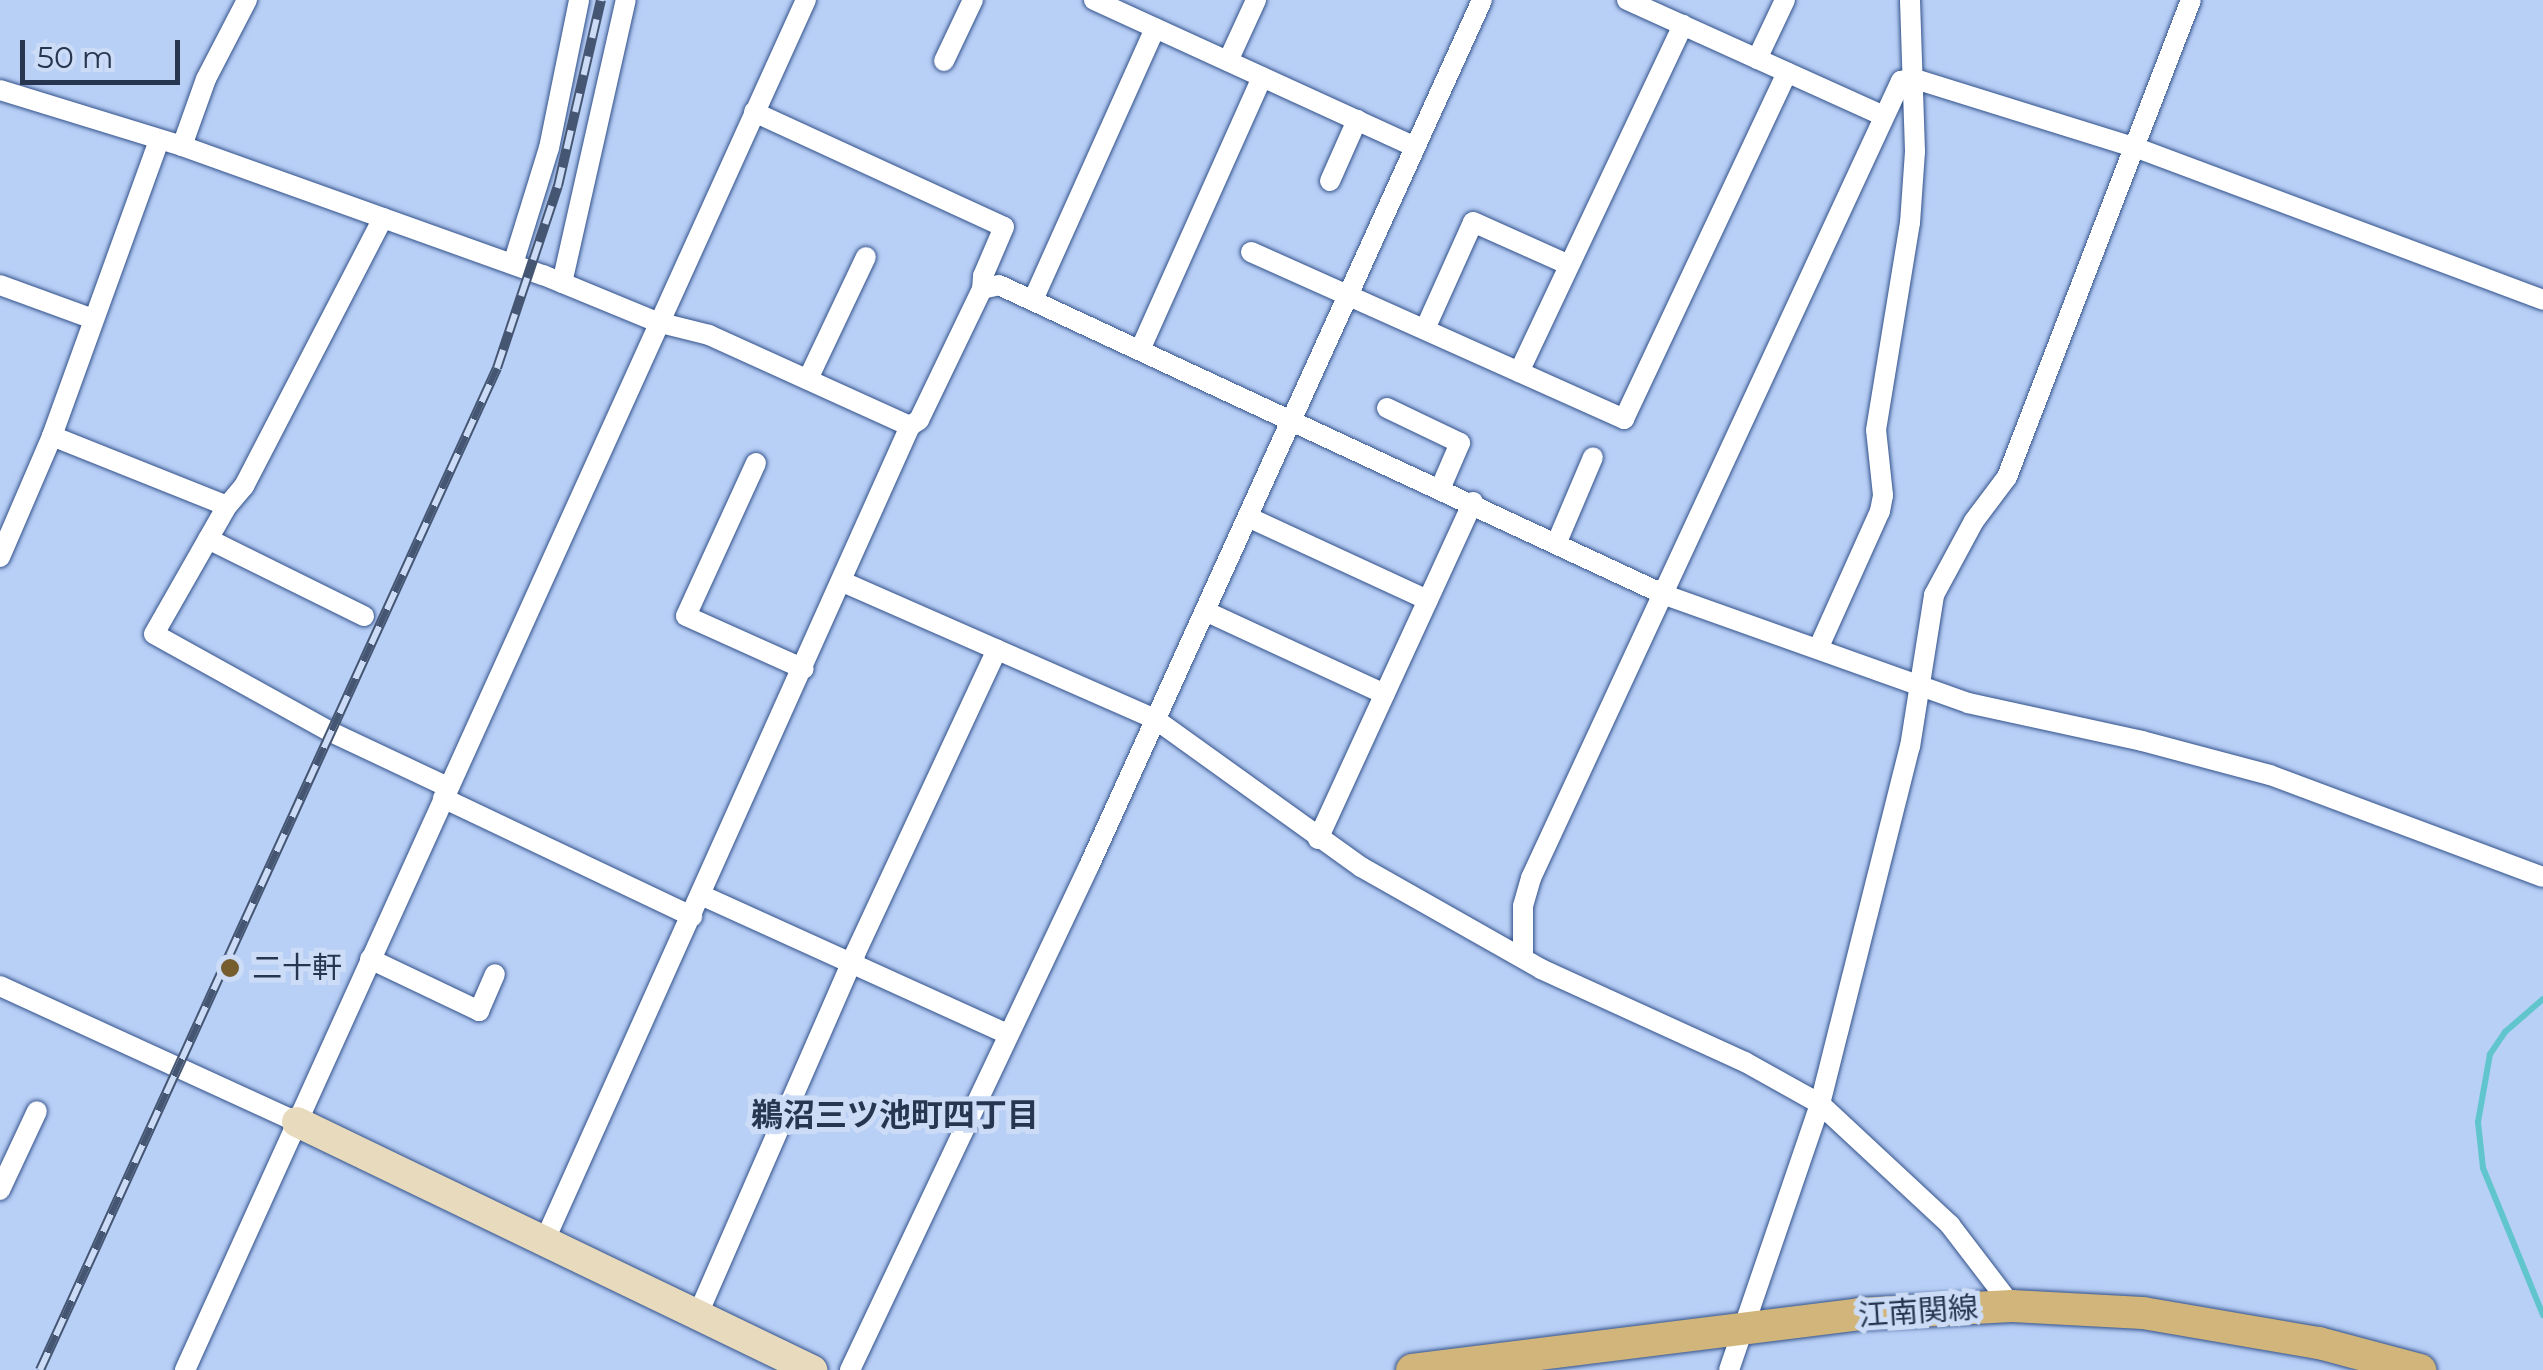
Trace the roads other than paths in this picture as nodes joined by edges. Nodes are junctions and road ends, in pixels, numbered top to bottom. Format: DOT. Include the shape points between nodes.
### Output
graph roads {
  1 [pos="246,0"];
  2 [pos="579,0"];
  3 [pos="626,0"];
  4 [pos="806,0"];
  5 [pos="973,0"];
  6 [pos="1094,0"];
  7 [pos="1256,0"];
  8 [pos="1482,0"];
  9 [pos="1627,0"];
  10 [pos="1785,0"];
  11 [pos="1910,0"];
  12 [pos="2191,0"];
  13 [pos="1682,25"];
  14 [pos="1154,28"];
  15 [pos="1757,59"];
  16 [pos="944,61"];
  17 [pos="1228,61"];
  18 [pos="1787,72"];
  19 [pos="1262,77"];
  20 [pos="1915,79"];
  21 [pos="0,90"];
  22 [pos="754,112"];
  23 [pos="1884,116"];
  24 [pos="1357,120"];
  25 [pos="159,140"];
  26 [pos="182,146"];
  27 [pos="1415,147"];
  28 [pos="2137,148"];
  29 [pos="1330,182"];
  30 [pos="383,218"];
  31 [pos="1251,252"];
  32 [pos="866,257"];
  33 [pos="512,264"];
  34 [pos="1570,265"];
  35 [pos="562,283"];
  36 [pos="0,286"];
  37 [pos="982,289"];
  38 [pos="1348,295"];
  39 [pos="1032,300"];
  40 [pos="2543,300"];
  41 [pos="93,319"];
  42 [pos="657,322"];
  43 [pos="1425,329"];
  44 [pos="1140,350"];
  45 [pos="1519,372"];
  46 [pos="808,379"];
  47 [pos="1387,408"];
  48 [pos="1293,420"];
  49 [pos="910,426"];
  50 [pos="52,436"];
  51 [pos="1592,457"];
  52 [pos="756,463"];
  53 [pos="1441,487"];
  54 [pos="1473,502"];
  55 [pos="228,506"];
  56 [pos="1248,517"];
  57 [pos="208,539"];
  58 [pos="1556,542"];
  59 [pos="0,557"];
  60 [pos="844,582"];
  61 [pos="1665,595"];
  62 [pos="1428,600"];
  63 [pos="1205,611"];
  64 [pos="364,616"];
  65 [pos="1818,648"];
  66 [pos="997,649"];
  67 [pos="804,669"];
  68 [pos="1922,689"];
  69 [pos="1384,694"];
  70 [pos="1155,718"];
  71 [pos="445,793"];
  72 [pos="1318,839"];
  73 [pos="2543,877"];
  74 [pos="702,895"];
  75 [pos="692,916"];
  76 [pos="1522,958"];
  77 [pos="370,959"];
  78 [pos="852,963"];
  79 [pos="495,974"];
  80 [pos="0,986"];
  81 [pos="1008,1034"];
  82 [pos="1820,1104"];
  83 [pos="37,1111"];
  84 [pos="296,1122"];
  85 [pos="0,1190"];
  86 [pos="544,1242"];
  87 [pos="2012,1306"];
  88 [pos="698,1314"];
  89 [pos="1743,1329"];
  90 [pos="184,1370"];
  91 [pos="812,1370"];
  92 [pos="850,1370"];
  93 [pos="1412,1370"];
  94 [pos="1728,1370"];
  95 [pos="2420,1370"];
  1 -- 26 [label="street"];
  2 -- 33 [label="street" via="549,148"];
  3 -- 35 [label="street"];
  4 -- 22 [label="street"];
  5 -- 16 [label="street"];
  6 -- 14 [label="street"];
  7 -- 17 [label="street"];
  8 -- 27 [label="street"];
  9 -- 13 [label="street"];
  10 -- 15 [label="street"];
  11 -- 20 [label="street"];
  12 -- 28 [label="street"];
  13 -- 15 [label="street"];
  13 -- 34 [label="street"];
  14 -- 17 [label="street"];
  14 -- 39 [label="street"];
  15 -- 18 [label="street"];
  17 -- 19 [label="street"];
  18 -- 23 [label="street"];
  18 -- 45 [label="street" via="1624,419"];
  19 -- 24 [label="street"];
  19 -- 44 [label="street"];
  20 -- 23 [label="street" via="1901,82"];
  20 -- 28 [label="street"];
  20 -- 65 [label="street" via="1910,223 1876,430 1884,495"];
  21 -- 25 [label="street"];
  22 -- 37 [label="street" via="1004,226"];
  22 -- 42 [label="street"];
  23 -- 61 [label="street"];
  24 -- 27 [label="street"];
  24 -- 29 [label="street"];
  25 -- 26 [label="street"];
  25 -- 41 [label="street"];
  26 -- 30 [label="street"];
  27 -- 38 [label="street"];
  28 -- 40 [label="street"];
  28 -- 68 [label="street" via="2007,478 1934,596"];
  30 -- 33 [label="street"];
  30 -- 55 [label="street"];
  31 -- 38 [label="street"];
  32 -- 46 [label="street"];
  33 -- 35 [label="street"];
  34 -- 43 [label="street" via="1473,222"];
  34 -- 45 [label="street"];
  35 -- 42 [label="street"];
  36 -- 41 [label="street"];
  37 -- 39 [label="street" via="998,284"];
  37 -- 49 [label="street" via="920,420"];
  38 -- 43 [label="street"];
  38 -- 48 [label="street"];
  39 -- 44 [label="street"];
  41 -- 50 [label="street"];
  42 -- 46 [label="street" via="709,335"];
  42 -- 71 [label="street"];
  43 -- 45 [label="street"];
  44 -- 48 [label="street"];
  46 -- 49 [label="street"];
  47 -- 53 [label="street" via="1460,442"];
  48 -- 53 [label="street"];
  48 -- 56 [label="street"];
  49 -- 60 [label="street"];
  50 -- 55 [label="street"];
  50 -- 59 [label="street"];
  51 -- 58 [label="street"];
  52 -- 67 [label="street" via="686,616"];
  53 -- 54 [label="street"];
  54 -- 58 [label="street"];
  54 -- 62 [label="street"];
  55 -- 57 [label="street"];
  56 -- 62 [label="street"];
  56 -- 63 [label="street"];
  57 -- 64 [label="street"];
  57 -- 71 [label="street" via="154,634"];
  58 -- 61 [label="street"];
  60 -- 66 [label="street"];
  60 -- 67 [label="street"];
  61 -- 65 [label="street"];
  61 -- 76 [label="street" via="1532,878 1523,906"];
  62 -- 69 [label="street"];
  63 -- 69 [label="street"];
  63 -- 70 [label="street"];
  65 -- 68 [label="street"];
  66 -- 70 [label="street"];
  66 -- 78 [label="street"];
  67 -- 74 [label="street"];
  68 -- 73 [label="street" via="2270,775"];
  68 -- 82 [label="street"];
  69 -- 72 [label="street"];
  70 -- 72 [label="street"];
  70 -- 81 [label="street"];
  71 -- 75 [label="street"];
  71 -- 77 [label="street"];
  72 -- 76 [label="street"];
  74 -- 75 [label="street"];
  74 -- 78 [label="street"];
  75 -- 86 [label="street"];
  76 -- 82 [label="street"];
  77 -- 79 [label="street" via="479,1011"];
  77 -- 84 [label="street"];
  78 -- 81 [label="street"];
  78 -- 88 [label="street"];
  80 -- 84 [label="street"];
  81 -- 92 [label="street"];
  82 -- 87 [label="street" via="1950,1225"];
  82 -- 89 [label="street"];
  83 -- 85 [label="street"];
  84 -- 86 [label="street"];
  84 -- 90 [label="street"];
  86 -- 88 [label="street"];
  87 -- 89 [label="main road, 江南関線"];
  87 -- 95 [label="main road, 江南関線" via="2160,1316 2320,1343"];
  88 -- 91 [label="street"];
  89 -- 93 [label="main road, 江南関線"];
  89 -- 94 [label="street"];
}
